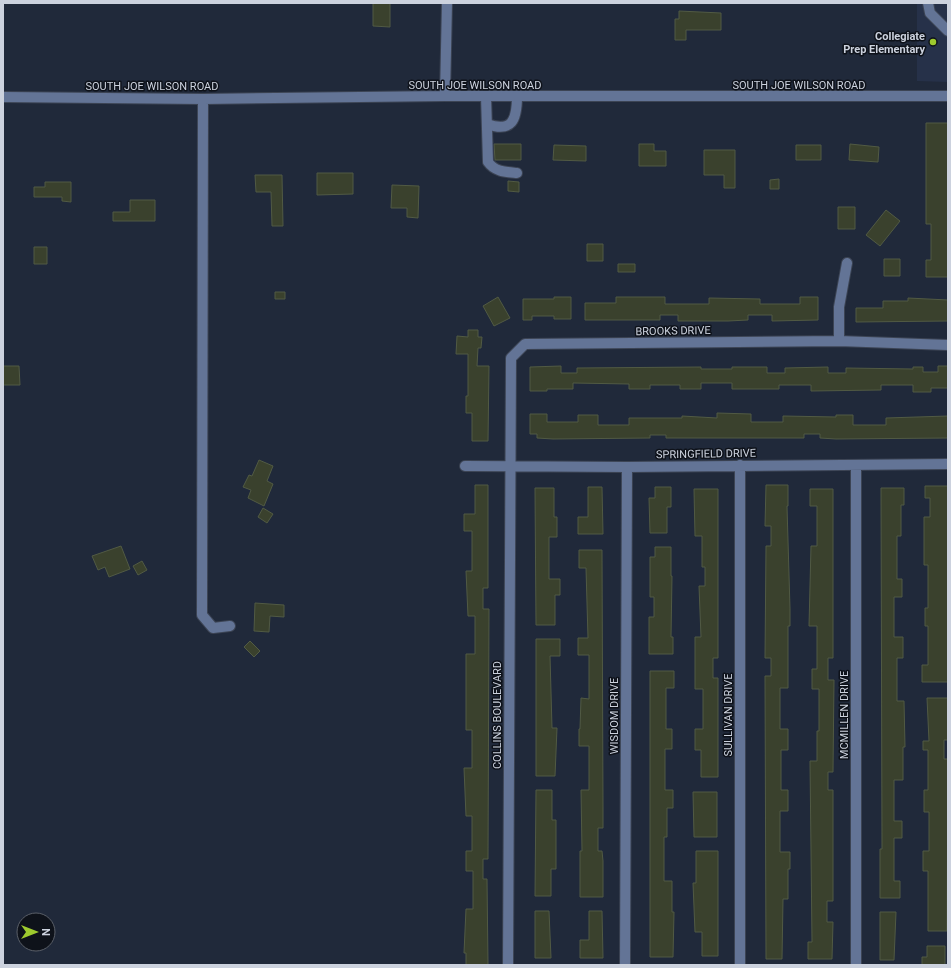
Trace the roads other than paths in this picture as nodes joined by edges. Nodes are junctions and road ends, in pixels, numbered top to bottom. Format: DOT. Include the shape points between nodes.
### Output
graph roads {
  1 [pos="447,3"];
  2 [pos="928,3"];
  3 [pos="948,31"];
  4 [pos="445,96"];
  5 [pos="486,96"];
  6 [pos="517,96"];
  7 [pos="948,96"];
  8 [pos="3,97"];
  9 [pos="203,99"];
  10 [pos="487,124"];
  11 [pos="517,174"];
  12 [pos="847,263"];
  13 [pos="839,341"];
  14 [pos="948,345"];
  15 [pos="948,464"];
  16 [pos="740,465"];
  17 [pos="856,465"];
  18 [pos="465,466"];
  19 [pos="510,466"];
  20 [pos="626,467"];
  21 [pos="230,626"];
  22 [pos="508,965"];
  23 [pos="625,965"];
  24 [pos="740,965"];
  25 [pos="856,965"];
  1 -- 4 [label="street"];
  2 -- 3 [label="street" via="930,13"];
  4 -- 5 [label="street, SOUTH JOE WILSON ROAD"];
  4 -- 9 [label="street, SOUTH JOE WILSON ROAD"];
  5 -- 6 [label="street, SOUTH JOE WILSON ROAD"];
  5 -- 10 [label="street"];
  6 -- 7 [label="street, SOUTH JOE WILSON ROAD"];
  6 -- 10 [label="street" via="515,118 511,123 502,127"];
  8 -- 9 [label="street, SOUTH JOE WILSON ROAD"];
  9 -- 21 [label="street" via="202,615 213,628"];
  10 -- 11 [label="street" via="488,162 491,167 498,170"];
  12 -- 13 [label="street" via="839,307"];
  13 -- 14 [label="street, BROOKS DRIVE"];
  13 -- 19 [label="street, BROOKS DRIVE" via="525,344 511,358"];
  15 -- 17 [label="street, SPRINGFIELD DRIVE"];
  16 -- 17 [label="street, SPRINGFIELD DRIVE"];
  16 -- 20 [label="street, SPRINGFIELD DRIVE"];
  16 -- 24 [label="street, SULLIVAN DRIVE"];
  17 -- 25 [label="street, MCMILLEN DRIVE"];
  18 -- 19 [label="street, SPRINGFIELD DRIVE"];
  19 -- 20 [label="street, SPRINGFIELD DRIVE"];
  19 -- 22 [label="street, COLLINS BOULEVARD"];
  20 -- 23 [label="street, WISDOM DRIVE"];
}
